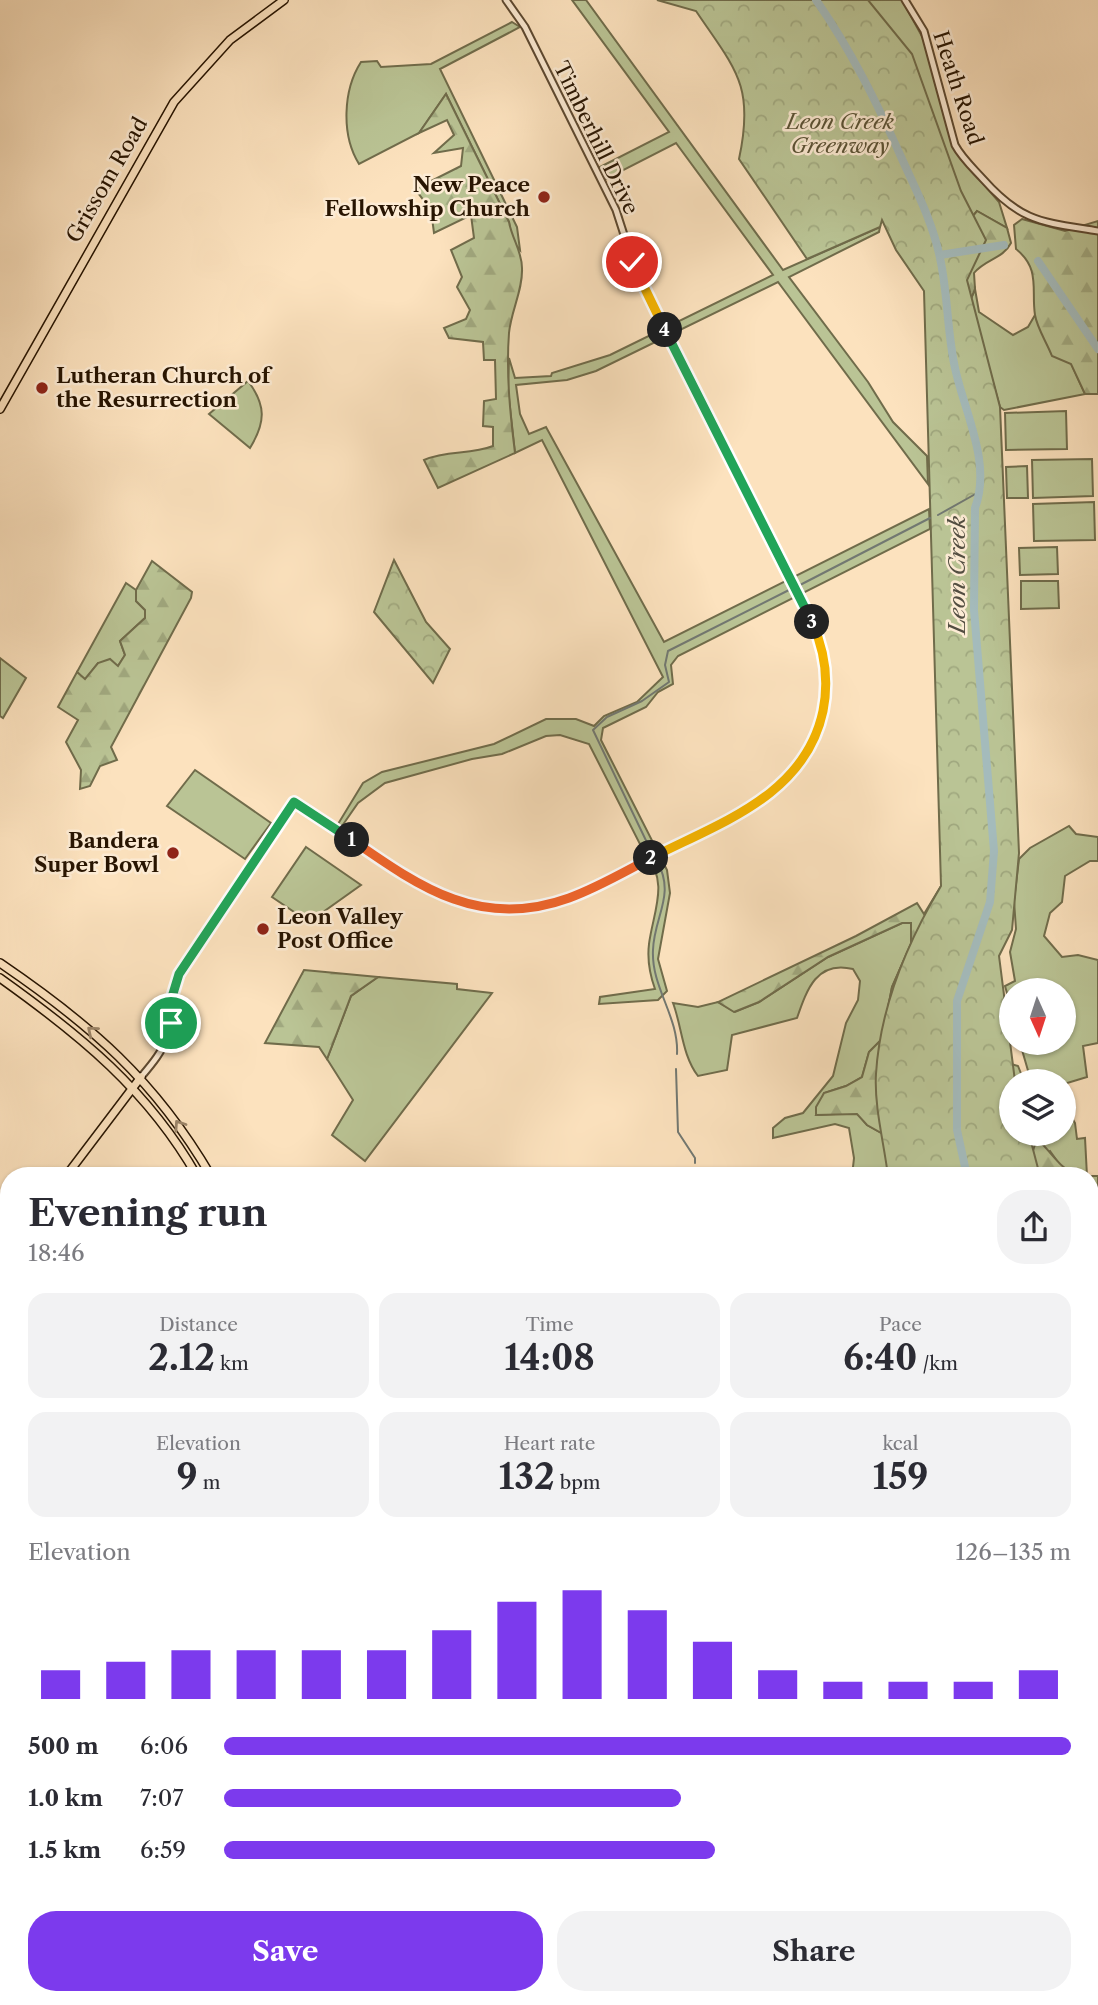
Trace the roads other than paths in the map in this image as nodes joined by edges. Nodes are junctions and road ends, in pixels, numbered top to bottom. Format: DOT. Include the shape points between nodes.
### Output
graph roads {
  1 [pos="284,0"];
  2 [pos="506,0"];
  3 [pos="905,0"];
  4 [pos="1098,231"];
  5 [pos="0,409"];
  6 [pos="0,963"];
  7 [pos="0,978"];
  8 [pos="141,1077"];
  9 [pos="133,1088"];
  10 [pos="72,1167"];
  11 [pos="191,1167"];
  12 [pos="205,1167"];
  1 -- 5 [label="main road, Grissom Road" via="230,40 174,102"];
  2 -- 8 [label="street, Timberhill Drive" via="525,27 616,210 639,278 818,634 826,679 820,722 793,773 755,804 589,890 552,904 488,908 437,894 294,802 179,974 168,1037"];
  3 -- 4 [label="street, Heath Road" via="924,32 962,156 1020,214"];
  8 -- 6 [label="main road, one-way" via="89,1028"];
  7 -- 9 [label="main road" via="82,1038"];
  8 -- 9 [label="main road"];
  12 -- 8 [label="main road, one-way" via="174,1117"];
  9 -- 10 [label="main road"];
  9 -- 11 [label="main road" via="166,1126"];
}
